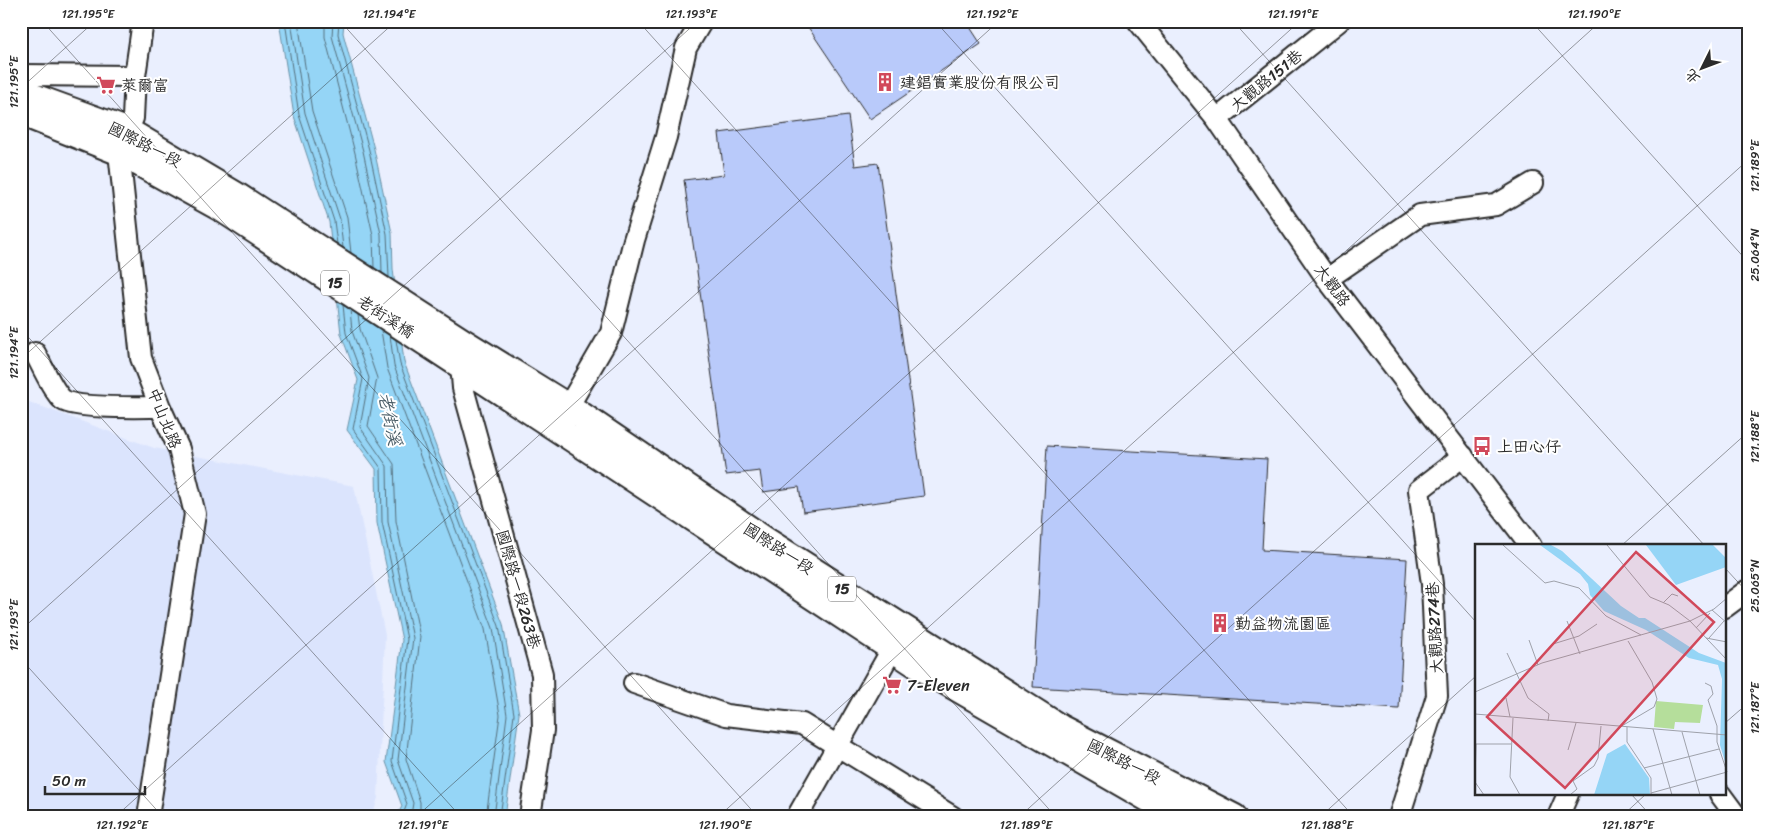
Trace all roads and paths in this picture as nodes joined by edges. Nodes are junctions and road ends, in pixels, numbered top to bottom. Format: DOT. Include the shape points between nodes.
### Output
graph roads {
  1 [pos="143,21"];
  2 [pos="702,21"];
  3 [pos="1138,21"];
  4 [pos="1339,21"];
  5 [pos="21,75"];
  6 [pos="135,76"];
  7 [pos="21,92"];
  8 [pos="21,113"];
  9 [pos="1217,119"];
  10 [pos="124,142"];
  11 [pos="1533,183"];
  12 [pos="229,202"];
  13 [pos="1327,278"];
  14 [pos="35,353"];
  15 [pos="457,354"];
  16 [pos="160,407"];
  17 [pos="568,407"];
  18 [pos="1463,456"];
  19 [pos="1530,544"];
  20 [pos="1748,590"];
  21 [pos="1726,606"];
  22 [pos="898,638"];
  23 [pos="634,683"];
  24 [pos="837,746"];
  25 [pos="1567,796"];
  26 [pos="1721,796"];
  27 [pos="1188,810"];
  28 [pos="148,817"];
  29 [pos="530,817"];
  30 [pos="797,817"];
  31 [pos="953,817"];
  32 [pos="1234,817"];
  33 [pos="1399,817"];
  34 [pos="1558,817"];
  35 [pos="1737,817"];
  1 -- 6 [label="street, 中山北路"];
  2 -- 17 [label="street" via="686,48 666,137 634,240 611,333"];
  3 -- 9 [label="street, 大觀路"];
  4 -- 9 [label="street, 大觀路151巷"];
  5 -- 6 [label="street"];
  6 -- 10 [label="street, 中山北路" via="133,118"];
  7 -- 10 [label="main road, 國際路一段 / 15"];
  8 -- 10 [label="main road, 國際路一段 / 15"];
  9 -- 13 [label="street, 大觀路"];
  10 -- 12 [label="main road, 國際路一段 / 15"];
  10 -- 16 [label="street, 中山北路" via="141,358"];
  11 -- 13 [label="street" via="1496,205 1420,215"];
  12 -- 15 [label="main road, 老街溪橋 / 15"];
  13 -- 18 [label="street, 大觀路"];
  14 -- 16 [label="street" via="63,400 84,406"];
  15 -- 17 [label="main road, 國際路一段 / 15"];
  15 -- 22 [label="main road, 國際路一段 / 15"];
  15 -- 29 [label="street, 國際路一段263巷" via="463,388 542,674 543,730"];
  16 -- 28 [label="street, 中山北路" via="179,449 195,514"];
  17 -- 22 [label="main road, 國際路一段 / 15" via="767,541"];
  18 -- 19 [label="street, 大觀路"];
  18 -- 33 [label="street, 大觀路274巷" via="1419,490 1432,584 1438,696"];
  20 -- 21 [label="street"];
  22 -- 24 [label="street"];
  22 -- 27 [label="main road, 國際路一段 / 15" via="920,666 1152,801"];
  23 -- 24 [label="street" via="726,715 802,724"];
  24 -- 30 [label="street"];
  24 -- 31 [label="street"];
  25 -- 34 [label="street"];
  26 -- 35 [label="street"];
  27 -- 32 [label="main road, 國際路一段 / 15"];
}
